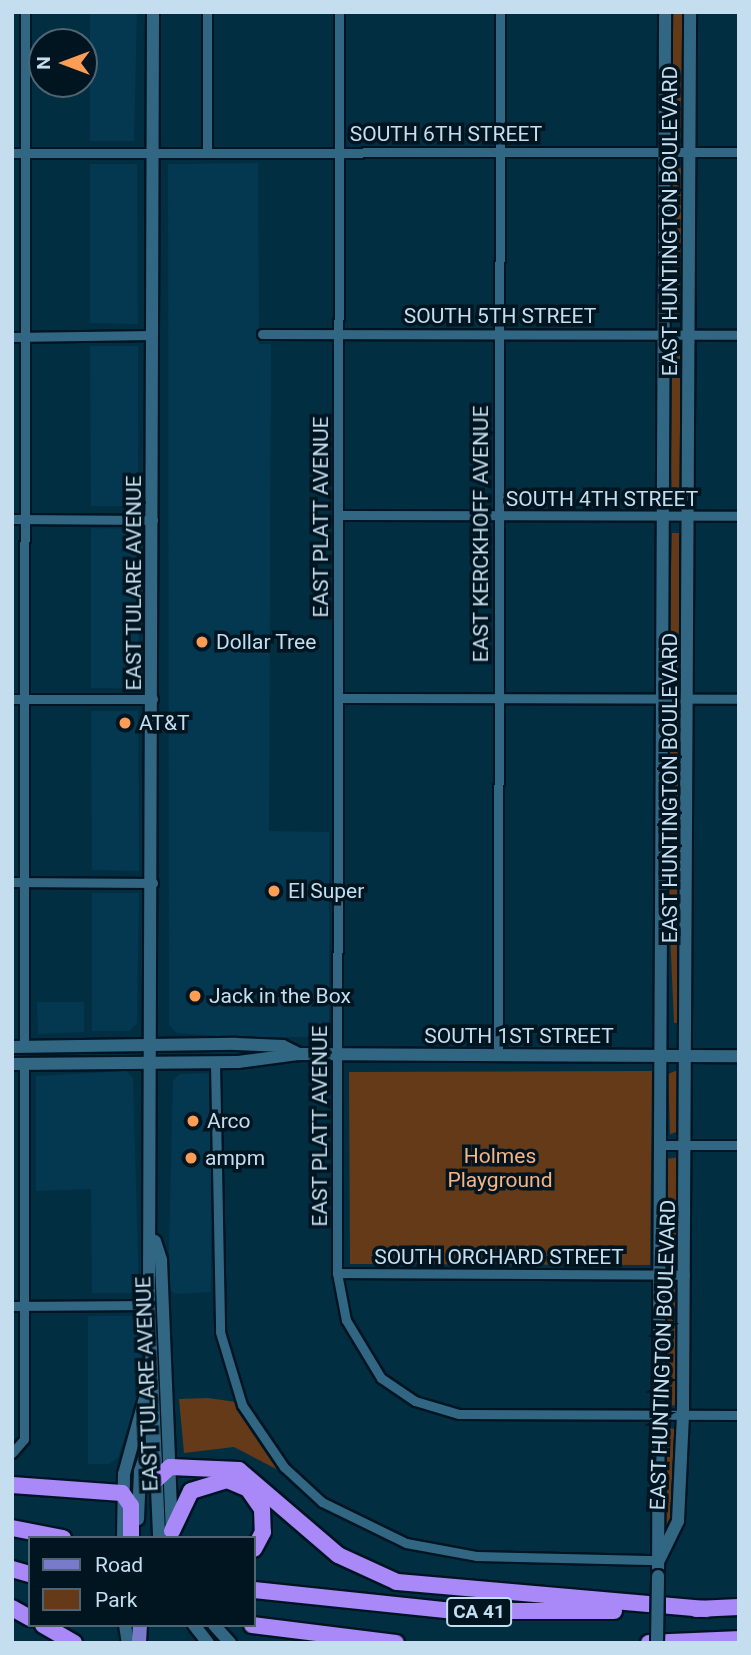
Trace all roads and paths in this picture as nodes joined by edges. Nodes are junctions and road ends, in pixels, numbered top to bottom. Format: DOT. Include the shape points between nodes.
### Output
graph roads {
  1 [pos="25,12"];
  2 [pos="153,12"];
  3 [pos="206,12"];
  4 [pos="339,12"];
  5 [pos="500,12"];
  6 [pos="665,12"];
  7 [pos="690,12"];
  8 [pos="207,152"];
  9 [pos="338,152"];
  10 [pos="500,152"];
  11 [pos="665,152"];
  12 [pos="690,152"];
  13 [pos="739,152"];
  14 [pos="12,153"];
  15 [pos="24,153"];
  16 [pos="153,153"];
  17 [pos="262,334"];
  18 [pos="340,334"];
  19 [pos="499,334"];
  20 [pos="665,334"];
  21 [pos="689,334"];
  22 [pos="153,335"];
  23 [pos="739,335"];
  24 [pos="12,337"];
  25 [pos="24,337"];
  26 [pos="339,515"];
  27 [pos="499,516"];
  28 [pos="665,516"];
  29 [pos="689,516"];
  30 [pos="739,516"];
  31 [pos="12,519"];
  32 [pos="24,519"];
  33 [pos="153,520"];
  34 [pos="338,698"];
  35 [pos="12,699"];
  36 [pos="23,699"];
  37 [pos="153,699"];
  38 [pos="499,699"];
  39 [pos="665,699"];
  40 [pos="690,699"];
  41 [pos="739,699"];
  42 [pos="665,875"];
  43 [pos="689,875"];
  44 [pos="12,882"];
  45 [pos="23,882"];
  46 [pos="153,883"];
  47 [pos="153,1044"];
  48 [pos="18,1047"];
  49 [pos="299,1054"];
  50 [pos="338,1054"];
  51 [pos="12,1055"];
  52 [pos="498,1055"];
  53 [pos="665,1056"];
  54 [pos="690,1056"];
  55 [pos="739,1056"];
  56 [pos="153,1062"];
  57 [pos="215,1063"];
  58 [pos="18,1064"];
  59 [pos="688,1145"];
  60 [pos="739,1145"];
  61 [pos="663,1146"];
  62 [pos="153,1237"];
  63 [pos="150,1255"];
  64 [pos="337,1273"];
  65 [pos="660,1275"];
  66 [pos="685,1275"];
  67 [pos="163,1302"];
  68 [pos="12,1306"];
  69 [pos="24,1306"];
  70 [pos="149,1306"];
  71 [pos="166,1357"];
  72 [pos="151,1368"];
  73 [pos="168,1395"];
  74 [pos="739,1415"];
  75 [pos="658,1416"];
  76 [pos="683,1416"];
  77 [pos="155,1428"];
  78 [pos="12,1453"];
  79 [pos="170,1467"];
  80 [pos="156,1480"];
  81 [pos="12,1485"];
  82 [pos="122,1493"];
  83 [pos="131,1526"];
  84 [pos="12,1530"];
  85 [pos="168,1532"];
  86 [pos="29,1536"];
  87 [pos="50,1536"];
  88 [pos="256,1545"];
  89 [pos="659,1560"];
  90 [pos="256,1590"];
  91 [pos="739,1607"];
  92 [pos="12,1608"];
  93 [pos="706,1609"];
  94 [pos="28,1617"];
  95 [pos="256,1626"];
  96 [pos="46,1627"];
  97 [pos="196,1627"];
  98 [pos="216,1627"];
  99 [pos="739,1639"];
  100 [pos="74,1643"];
  101 [pos="208,1643"];
  102 [pos="230,1643"];
  103 [pos="396,1643"];
  104 [pos="649,1643"];
  105 [pos="657,1643"];
  106 [pos="716,1643"];
  1 -- 15 [label="street"];
  2 -- 16 [label="main road, EAST TULARE AVENUE"];
  3 -- 8 [label="street"];
  4 -- 9 [label="street, EAST PLATT AVENUE"];
  5 -- 10 [label="street, EAST KERCKHOFF AVENUE"];
  6 -- 11 [label="main road, EAST HUNTINGTON BOULEVARD"];
  7 -- 12 [label="main road, EAST HUNTINGTON BOULEVARD"];
  8 -- 9 [label="street, SOUTH 6TH STREET"];
  8 -- 16 [label="street, SOUTH 6TH STREET"];
  9 -- 10 [label="street, SOUTH 6TH STREET"];
  9 -- 18 [label="street, EAST PLATT AVENUE"];
  10 -- 11 [label="street, SOUTH 6TH STREET"];
  10 -- 19 [label="street, EAST KERCKHOFF AVENUE"];
  11 -- 12 [label="street, SOUTH 6TH STREET"];
  11 -- 20 [label="main road, EAST HUNTINGTON BOULEVARD"];
  12 -- 13 [label="street, SOUTH 6TH STREET"];
  12 -- 21 [label="main road, EAST HUNTINGTON BOULEVARD"];
  14 -- 15 [label="street, SOUTH 6TH STREET"];
  15 -- 16 [label="street, SOUTH 6TH STREET"];
  15 -- 25 [label="street"];
  16 -- 22 [label="main road, EAST TULARE AVENUE"];
  17 -- 18 [label="street, SOUTH 5TH STREET"];
  18 -- 19 [label="street, SOUTH 5TH STREET"];
  18 -- 26 [label="street, EAST PLATT AVENUE"];
  19 -- 20 [label="street, SOUTH 5TH STREET"];
  19 -- 27 [label="street, EAST KERCKHOFF AVENUE"];
  20 -- 21 [label="street, SOUTH 5TH STREET"];
  20 -- 28 [label="main road, EAST HUNTINGTON BOULEVARD"];
  21 -- 23 [label="street, SOUTH 5TH STREET"];
  21 -- 29 [label="main road, EAST HUNTINGTON BOULEVARD"];
  22 -- 25 [label="street"];
  22 -- 33 [label="main road, EAST TULARE AVENUE"];
  24 -- 25 [label="street"];
  25 -- 32 [label="street"];
  26 -- 27 [label="street, SOUTH 4TH STREET"];
  26 -- 34 [label="street, EAST PLATT AVENUE"];
  27 -- 28 [label="street, SOUTH 4TH STREET"];
  27 -- 38 [label="street, EAST KERCKHOFF AVENUE"];
  28 -- 29 [label="street, SOUTH 4TH STREET"];
  28 -- 39 [label="main road, EAST HUNTINGTON BOULEVARD"];
  29 -- 30 [label="street, SOUTH 4TH STREET"];
  29 -- 40 [label="main road, EAST HUNTINGTON BOULEVARD"];
  31 -- 32 [label="street"];
  32 -- 33 [label="street"];
  32 -- 36 [label="street"];
  33 -- 37 [label="main road, EAST TULARE AVENUE"];
  34 -- 38 [label="street"];
  34 -- 50 [label="street, EAST PLATT AVENUE"];
  35 -- 36 [label="street"];
  36 -- 37 [label="street"];
  36 -- 45 [label="street"];
  37 -- 46 [label="main road, EAST TULARE AVENUE"];
  38 -- 39 [label="street"];
  38 -- 52 [label="street, EAST KERCKHOFF AVENUE"];
  39 -- 40 [label="street"];
  39 -- 42 [label="main road, EAST HUNTINGTON BOULEVARD"];
  40 -- 41 [label="street"];
  40 -- 43 [label="main road, EAST HUNTINGTON BOULEVARD"];
  42 -- 43 [label="main road"];
  42 -- 53 [label="main road, EAST HUNTINGTON BOULEVARD"];
  43 -- 54 [label="main road, EAST HUNTINGTON BOULEVARD"];
  44 -- 45 [label="street"];
  45 -- 46 [label="street"];
  45 -- 48 [label="street"];
  46 -- 47 [label="main road, EAST TULARE AVENUE"];
  47 -- 48 [label="main road, SOUTH 1ST STREET"];
  47 -- 49 [label="main road, SOUTH 1ST STREET" via="283,1046"];
  47 -- 56 [label="main road, EAST TULARE AVENUE"];
  48 -- 51 [label="main road"];
  49 -- 50 [label="main road, SOUTH 1ST STREET"];
  49 -- 57 [label="main road, SOUTH 1ST STREET" via="281,1061"];
  50 -- 52 [label="main road, SOUTH 1ST STREET"];
  50 -- 64 [label="street, EAST PLATT AVENUE"];
  52 -- 53 [label="main road, SOUTH 1ST STREET"];
  53 -- 54 [label="main road, SOUTH 1ST STREET"];
  53 -- 61 [label="main road, EAST HUNTINGTON BOULEVARD"];
  54 -- 55 [label="main road, SOUTH 1ST STREET"];
  54 -- 59 [label="main road, EAST HUNTINGTON BOULEVARD"];
  56 -- 57 [label="main road, SOUTH 1ST STREET"];
  56 -- 58 [label="main road, SOUTH 1ST STREET"];
  56 -- 62 [label="main road, EAST TULARE AVENUE"];
  57 -- 89 [label="street" via="220,1332 242,1405 284,1467 330,1507 406,1544 476,1556"];
  58 -- 69 [label="street"];
  59 -- 60 [label="street"];
  59 -- 61 [label="street"];
  59 -- 66 [label="main road, EAST HUNTINGTON BOULEVARD"];
  61 -- 65 [label="main road, EAST HUNTINGTON BOULEVARD"];
  62 -- 63 [label="main road, EAST TULARE AVENUE"];
  62 -- 67 [label="main road, EAST TULARE AVENUE"];
  63 -- 67 [label="main road"];
  63 -- 70 [label="main road, EAST TULARE AVENUE"];
  64 -- 65 [label="street, SOUTH ORCHARD STREET"];
  64 -- 75 [label="street, EAST PLATT AVENUE" via="359,1349 381,1378 415,1401 459,1414"];
  65 -- 66 [label="street, SOUTH ORCHARD STREET"];
  65 -- 75 [label="main road, EAST HUNTINGTON BOULEVARD"];
  66 -- 76 [label="main road, EAST HUNTINGTON BOULEVARD"];
  67 -- 71 [label="main road, EAST TULARE AVENUE"];
  68 -- 69 [label="street"];
  69 -- 70 [label="street"];
  69 -- 78 [label="street" via="24,1439"];
  70 -- 71 [label="main road"];
  70 -- 72 [label="main road, EAST TULARE AVENUE"];
  71 -- 73 [label="main road, EAST TULARE AVENUE"];
  72 -- 77 [label="main road, EAST TULARE AVENUE"];
  72 -- 82 [label="main road"];
  73 -- 77 [label="main road"];
  73 -- 79 [label="main road, EAST TULARE AVENUE"];
  74 -- 76 [label="street, EAST PLATT AVENUE"];
  75 -- 76 [label="street, EAST PLATT AVENUE"];
  75 -- 89 [label="main road, EAST HUNTINGTON BOULEVARD"];
  76 -- 89 [label="main road, EAST HUNTINGTON BOULEVARD" via="678,1521"];
  77 -- 80 [label="main road, EAST TULARE AVENUE"];
  77 -- 83 [label="main road" via="140,1471"];
  79 -- 80 [label="highway"];
  79 -- 85 [label="main road, EAST TULARE AVENUE"];
  79 -- 93 [label="highway" via="222,1465 245,1472 338,1555 397,1582"];
  80 -- 85 [label="main road, EAST TULARE AVENUE"];
  81 -- 82 [label="highway"];
  82 -- 83 [label="highway"];
  84 -- 86 [label="highway"];
  84 -- 87 [label="highway"];
  85 -- 88 [label="highway" via="196,1487 212,1480 234,1482 262,1509 263,1532"];
  89 -- 105 [label="main road, EAST HUNTINGTON BOULEVARD, bridge"];
  90 -- 93 [label="highway, CA 41" via="455,1611"];
  91 -- 93 [label="highway, CA 41"];
  92 -- 94 [label="highway"];
  95 -- 103 [label="highway"];
  96 -- 100 [label="highway"];
  97 -- 101 [label="main road"];
  98 -- 102 [label="main road"];
  99 -- 104 [label="highway"];
  99 -- 106 [label="highway"];
}
